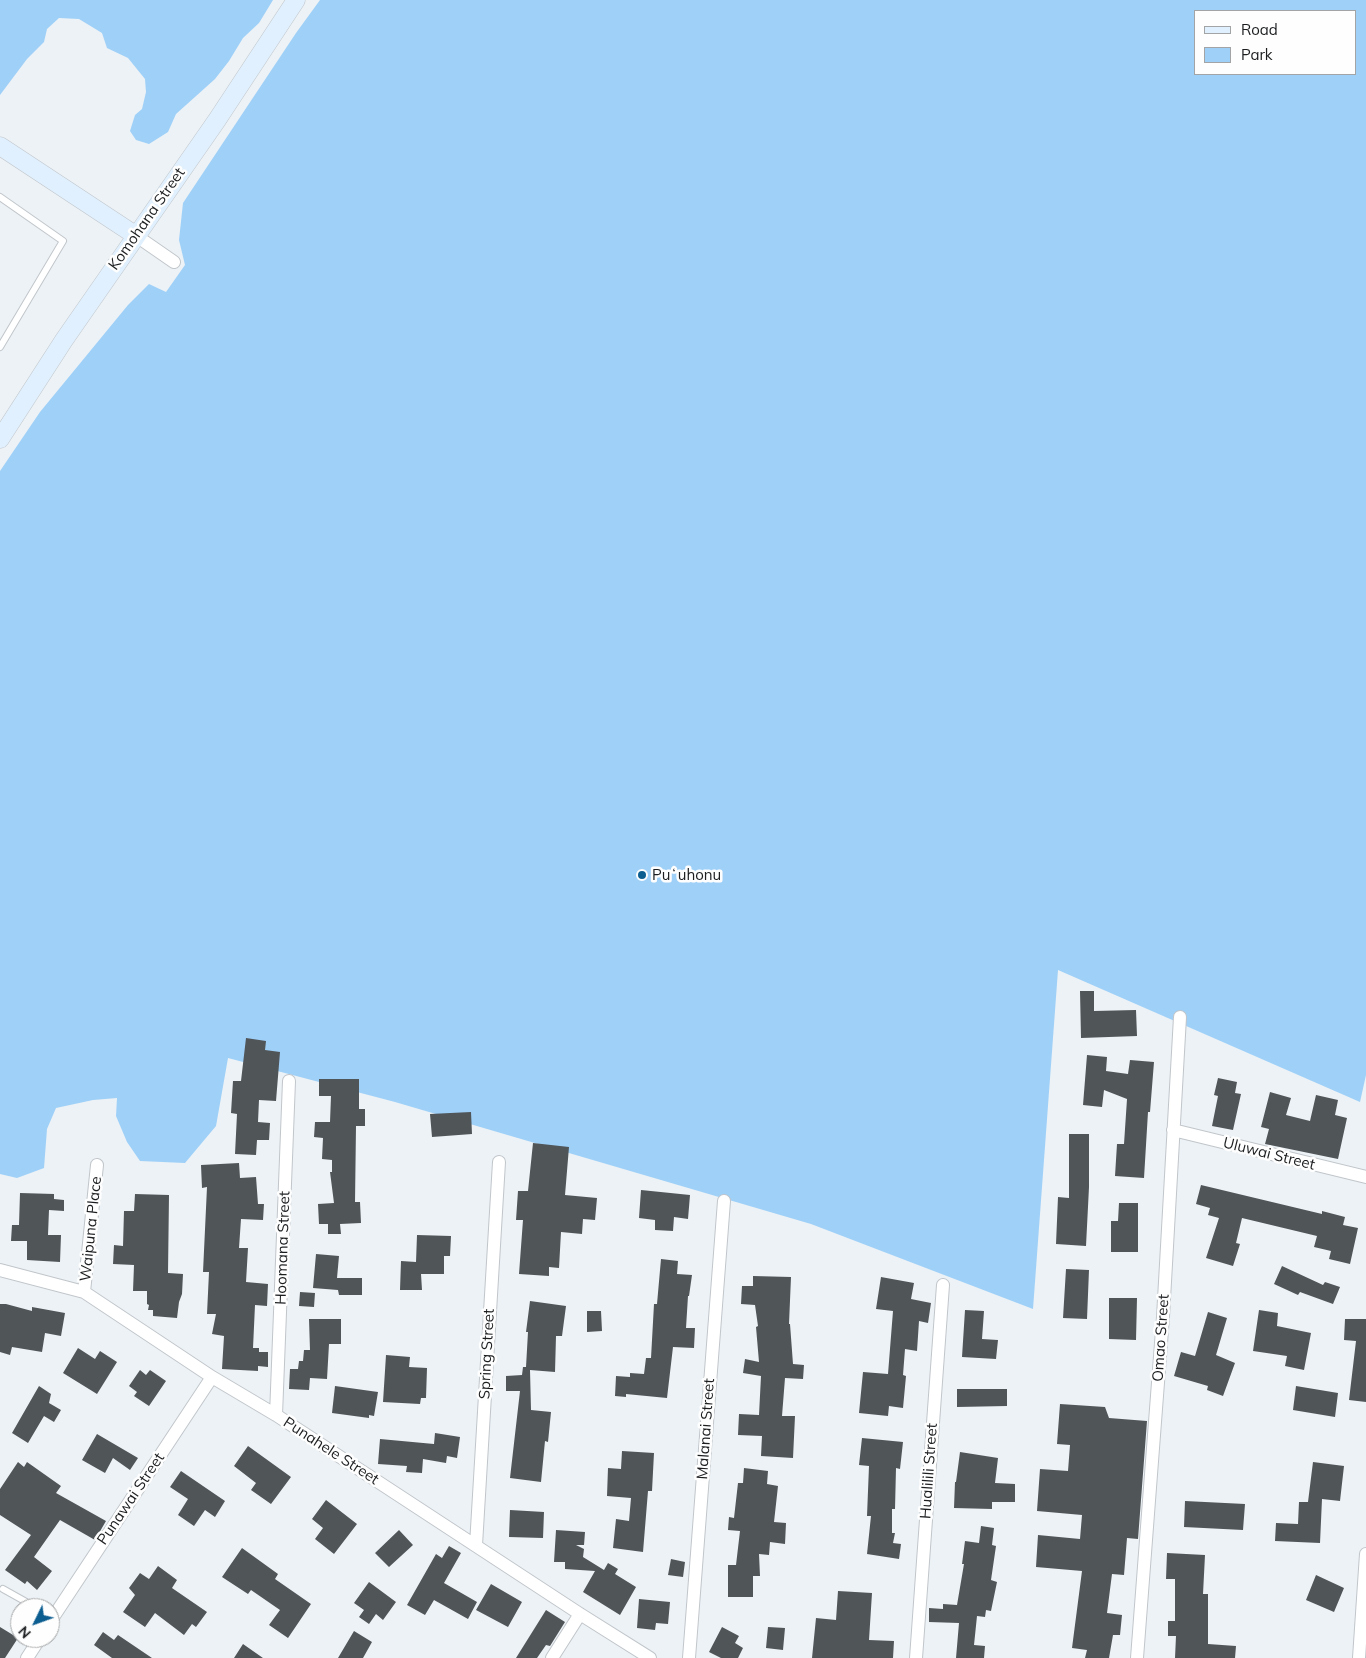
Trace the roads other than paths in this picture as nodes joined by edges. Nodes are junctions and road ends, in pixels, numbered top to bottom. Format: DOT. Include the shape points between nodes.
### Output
graph roads {
  1 [pos="296,0"];
  2 [pos="0,146"];
  3 [pos="0,197"];
  4 [pos="136,236"];
  5 [pos="174,262"];
  6 [pos="0,347"];
  7 [pos="0,438"];
  8 [pos="1180,1017"];
  9 [pos="290,1081"];
  10 [pos="1173,1130"];
  11 [pos="499,1162"];
  12 [pos="97,1165"];
  13 [pos="1366,1177"];
  14 [pos="724,1201"];
  15 [pos="0,1270"];
  16 [pos="943,1285"];
  17 [pos="84,1292"];
  18 [pos="212,1377"];
  19 [pos="276,1415"];
  20 [pos="476,1545"];
  21 [pos="1366,1554"];
  22 [pos="3,1589"];
  23 [pos="19,1598"];
  24 [pos="60,1603"];
  25 [pos="580,1614"];
  26 [pos="552,1658"];
  27 [pos="650,1658"];
  28 [pos="689,1658"];
  29 [pos="916,1658"];
  30 [pos="1137,1658"];
  31 [pos="1359,1658"];
  1 -- 4 [label="main road, Komohana Street"];
  2 -- 4 [label="main road"];
  3 -- 6 [label="lane" via="63,241"];
  4 -- 5 [label="street"];
  4 -- 7 [label="main road, Komohana Street"];
  8 -- 10 [label="street, Omao Street"];
  9 -- 19 [label="street, Hoomana Street"];
  10 -- 13 [label="street, Uluwai Street"];
  10 -- 30 [label="street, Omao Street"];
  11 -- 20 [label="street, Spring Street"];
  12 -- 17 [label="street, Waipuna Place"];
  14 -- 28 [label="street, Malanai Street"];
  15 -- 17 [label="street, Punahele Street"];
  16 -- 29 [label="street, Hualilili Street"];
  17 -- 18 [label="street, Punahele Street"];
  18 -- 19 [label="street, Punahele Street"];
  18 -- 24 [label="street, Punawai Street"];
  19 -- 20 [label="street, Punahele Street"];
  20 -- 25 [label="street, Punahele Street"];
  21 -- 31 [label="street"];
  22 -- 23 [label="lane"];
  25 -- 26 [label="street"];
  25 -- 27 [label="street, Punahele Street"];
}
